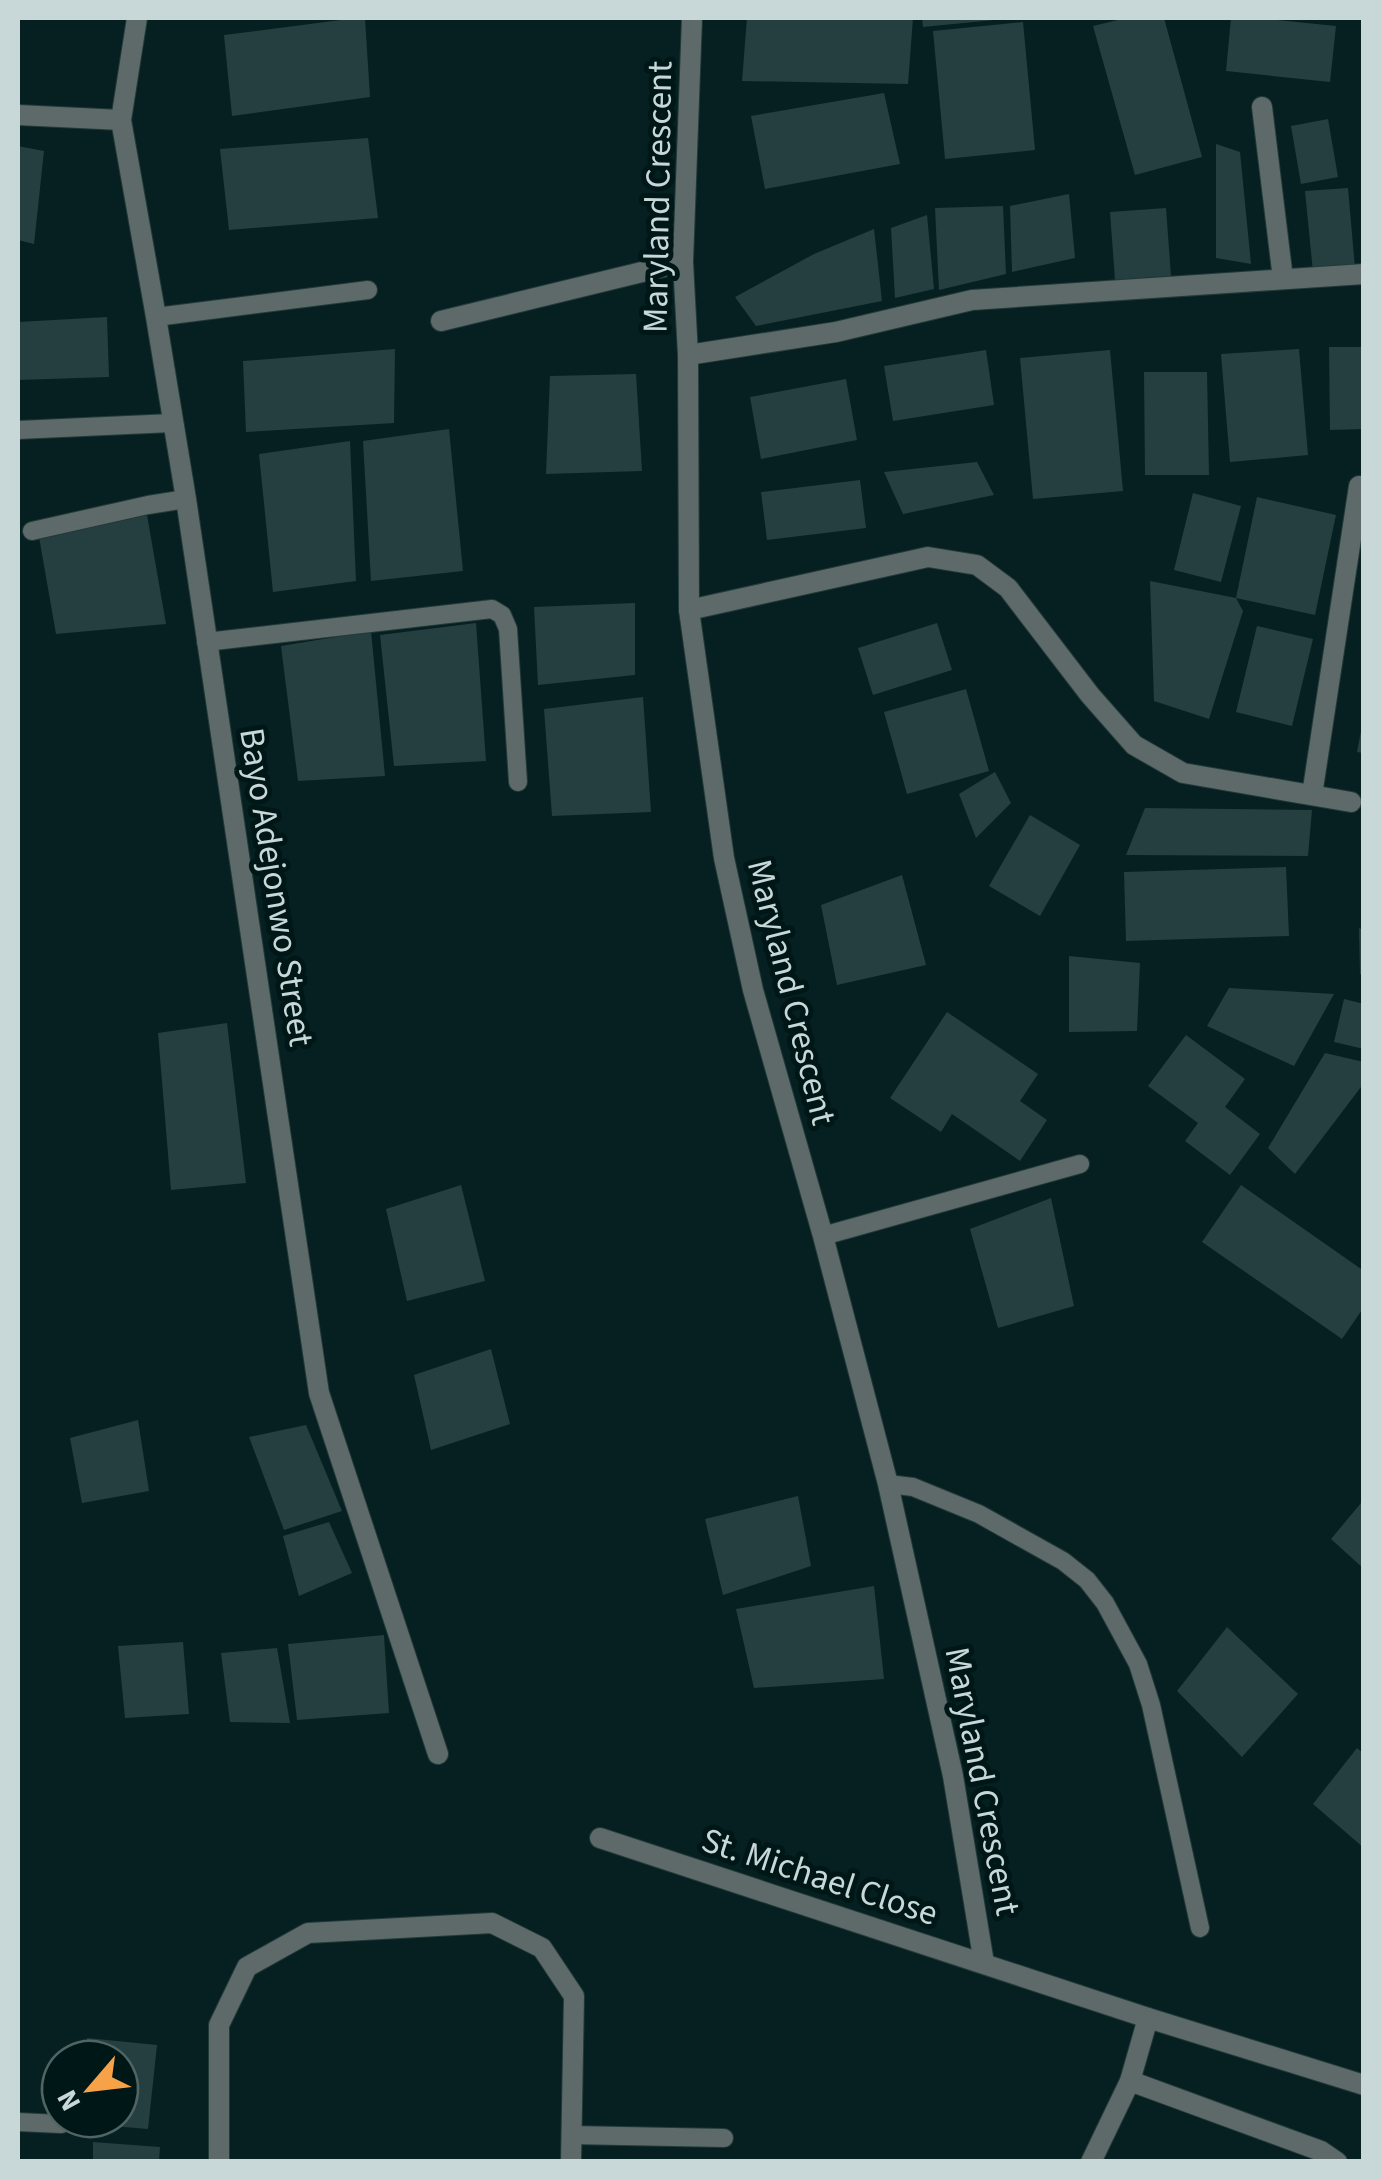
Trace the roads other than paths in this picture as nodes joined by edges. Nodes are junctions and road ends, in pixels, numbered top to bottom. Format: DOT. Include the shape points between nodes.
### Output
graph roads {
  1 [pos="137,18"];
  2 [pos="692,18"];
  3 [pos="1262,107"];
  4 [pos="18,115"];
  5 [pos="120,120"];
  6 [pos="683,262"];
  7 [pos="1364,274"];
  8 [pos="1283,279"];
  9 [pos="368,290"];
  10 [pos="156,317"];
  11 [pos="440,321"];
  12 [pos="688,355"];
  13 [pos="172,423"];
  14 [pos="18,430"];
  15 [pos="1359,486"];
  16 [pos="186,499"];
  17 [pos="32,531"];
  18 [pos="690,610"];
  19 [pos="206,642"];
  20 [pos="518,782"];
  21 [pos="1312,795"];
  22 [pos="1351,802"];
  23 [pos="1080,1164"];
  24 [pos="823,1236"];
  25 [pos="888,1484"];
  26 [pos="438,1754"];
  27 [pos="600,1838"];
  28 [pos="1200,1928"];
  29 [pos="984,1963"];
  30 [pos="1148,2018"];
  31 [pos="1130,2080"];
  32 [pos="1364,2085"];
  33 [pos="571,2135"];
  34 [pos="724,2138"];
  35 [pos="219,2162"];
  36 [pos="570,2162"];
  37 [pos="1091,2162"];
  38 [pos="1336,2162"];
  1 -- 5 [label="street, Bayo Adejonwo Street"];
  2 -- 6 [label="street, Maryland Crescent"];
  3 -- 8 [label="street"];
  4 -- 5 [label="street"];
  5 -- 10 [label="street, Bayo Adejonwo Street"];
  6 -- 11 [label="street"];
  6 -- 12 [label="street, Maryland Crescent"];
  7 -- 8 [label="street"];
  8 -- 12 [label="street" via="972,300 836,332"];
  9 -- 10 [label="lane"];
  10 -- 13 [label="street, Bayo Adejonwo Street"];
  12 -- 18 [label="street, Maryland Crescent"];
  13 -- 14 [label="lane"];
  13 -- 16 [label="street, Bayo Adejonwo Street"];
  15 -- 21 [label="street"];
  16 -- 17 [label="lane"];
  16 -- 19 [label="street, Bayo Adejonwo Street"];
  18 -- 21 [label="street" via="928,557 977,564 1008,588 1134,745 1183,773"];
  18 -- 24 [label="street, Maryland Crescent" via="724,858 753,990"];
  19 -- 20 [label="lane" via="492,609 508,628"];
  19 -- 26 [label="street, Bayo Adejonwo Street" via="319,1394"];
  21 -- 22 [label="street"];
  23 -- 24 [label="lane"];
  24 -- 25 [label="street, Maryland Crescent"];
  25 -- 28 [label="lane" via="913,1487 978,1514 1063,1561 1105,1602 1151,1705"];
  25 -- 29 [label="street, Maryland Crescent" via="953,1776"];
  27 -- 29 [label="street, St. Michael Close"];
  29 -- 30 [label="street, St. Michael Close"];
  30 -- 31 [label="street"];
  30 -- 32 [label="street, St. Michael Close"];
  31 -- 37 [label="street"];
  31 -- 38 [label="street"];
  33 -- 34 [label="lane"];
  33 -- 35 [label="street" via="574,1996 542,1948 492,1923 308,1933 246,1967 219,2024"];
  33 -- 36 [label="street"];
}
